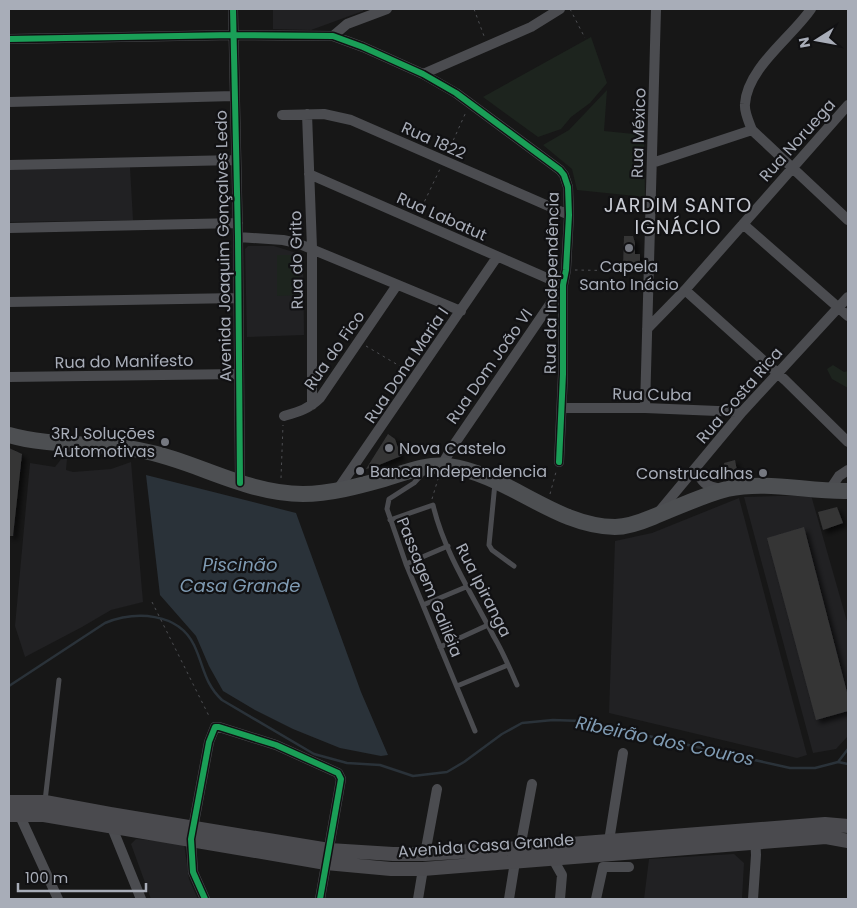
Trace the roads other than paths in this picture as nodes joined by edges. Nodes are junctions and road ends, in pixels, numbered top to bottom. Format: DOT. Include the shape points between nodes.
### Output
graph roads {
  1 [pos="233,9"];
  2 [pos="387,9"];
  3 [pos="560,9"];
  4 [pos="656,9"];
  5 [pos="811,9"];
  6 [pos="234,35"];
  7 [pos="333,36"];
  8 [pos="9,39"];
  9 [pos="423,74"];
  10 [pos="234,96"];
  11 [pos="9,102"];
  12 [pos="848,105"];
  13 [pos="308,114"];
  14 [pos="282,115"];
  15 [pos="752,130"];
  16 [pos="236,160"];
  17 [pos="652,163"];
  18 [pos="9,165"];
  19 [pos="791,168"];
  20 [pos="309,174"];
  21 [pos="568,216"];
  22 [pos="848,220"];
  23 [pos="238,223"];
  24 [pos="743,224"];
  25 [pos="9,228"];
  26 [pos="238,238"];
  27 [pos="312,248"];
  28 [pos="497,257"];
  29 [pos="397,285"];
  30 [pos="563,285"];
  31 [pos="685,290"];
  32 [pos="848,297"];
  33 [pos="238,298"];
  34 [pos="9,302"];
  35 [pos="838,307"];
  36 [pos="461,311"];
  37 [pos="848,316"];
  38 [pos="648,329"];
  39 [pos="240,374"];
  40 [pos="777,374"];
  41 [pos="9,377"];
  42 [pos="312,405"];
  43 [pos="562,408"];
  44 [pos="645,408"];
  45 [pos="742,412"];
  46 [pos="284,416"];
  47 [pos="9,435"];
  48 [pos="848,442"];
  49 [pos="559,462"];
  50 [pos="435,466"];
  51 [pos="696,468"];
  52 [pos="848,470"];
  53 [pos="495,480"];
  54 [pos="240,483"];
  55 [pos="338,489"];
  56 [pos="724,490"];
  57 [pos="828,491"];
  58 [pos="848,491"];
  59 [pos="656,516"];
  60 [pos="390,520"];
  61 [pos="448,546"];
  62 [pos="406,564"];
  63 [pos="514,566"];
  64 [pos="466,586"];
  65 [pos="422,605"];
  66 [pos="488,625"];
  67 [pos="440,647"];
  68 [pos="508,665"];
  69 [pos="59,680"];
  70 [pos="517,685"];
  71 [pos="457,686"];
  72 [pos="474,731"];
  73 [pos="623,754"];
  74 [pos="532,784"];
  75 [pos="437,789"];
  76 [pos="9,802"];
  77 [pos="45,802"];
  78 [pos="14,814"];
  79 [pos="111,825"];
  80 [pos="848,826"];
  81 [pos="192,834"];
  82 [pos="755,836"];
  83 [pos="610,841"];
  84 [pos="848,841"];
  85 [pos="520,848"];
  86 [pos="425,854"];
  87 [pos="328,856"];
  88 [pos="553,859"];
  89 [pos="515,862"];
  90 [pos="629,867"];
  91 [pos="423,869"];
  92 [pos="58,899"];
  93 [pos="141,899"];
  94 [pos="205,899"];
  95 [pos="320,899"];
  96 [pos="418,899"];
  97 [pos="509,899"];
  98 [pos="560,899"];
  99 [pos="566,899"];
  100 [pos="596,899"];
  101 [pos="753,899"];
  1 -- 6 [label="street, Avenida Joaquim Gonçalves Ledo"];
  2 -- 7 [label="street" via="355,20"];
  3 -- 9 [label="street" via="531,27"];
  4 -- 17 [label="street, Rua México"];
  5 -- 15 [label="street" via="760,66 752,81 745,104"];
  6 -- 7 [label="street, Rua da Independência"];
  6 -- 8 [label="street, Rua da Independência"];
  6 -- 10 [label="street, Avenida Joaquim Gonçalves Ledo"];
  7 -- 9 [label="street, Rua da Independência"];
  9 -- 21 [label="street, Rua da Independência" via="470,102 560,170 568,187"];
  10 -- 11 [label="street"];
  10 -- 16 [label="street, Avenida Joaquim Gonçalves Ledo"];
  12 -- 19 [label="street, Rua Noruega"];
  13 -- 14 [label="street, Rua 1822"];
  13 -- 20 [label="street, Rua do Grito"];
  13 -- 21 [label="street, Rua 1822" via="351,120"];
  15 -- 17 [label="street"];
  15 -- 19 [label="street"];
  16 -- 18 [label="street"];
  16 -- 23 [label="street, Avenida Joaquim Gonçalves Ledo"];
  17 -- 38 [label="street, Rua México"];
  19 -- 22 [label="street"];
  19 -- 24 [label="street, Rua Noruega"];
  20 -- 27 [label="street, Rua do Grito"];
  20 -- 28 [label="street, Rua Labatut"];
  21 -- 30 [label="street, Rua da Independência"];
  23 -- 25 [label="street"];
  23 -- 26 [label="street, Avenida Joaquim Gonçalves Ledo"];
  24 -- 31 [label="street, Rua Noruega"];
  24 -- 35 [label="street"];
  26 -- 27 [label="street" via="283,240"];
  26 -- 33 [label="street, Avenida Joaquim Gonçalves Ledo"];
  27 -- 29 [label="street"];
  27 -- 42 [label="street, Rua do Grito"];
  28 -- 30 [label="street, Rua Labatut"];
  28 -- 36 [label="street, Rua Dona Maria I"];
  29 -- 36 [label="street"];
  29 -- 42 [label="street, Rua do Fico"];
  30 -- 43 [label="street, Rua da Independência"];
  30 -- 50 [label="street, Rua Dom João VI" via="451,449"];
  31 -- 38 [label="street, Rua Noruega"];
  31 -- 40 [label="street"];
  32 -- 35 [label="street, Rua Costa Rica"];
  33 -- 34 [label="street"];
  33 -- 39 [label="street, Avenida Joaquim Gonçalves Ledo"];
  35 -- 37 [label="street"];
  35 -- 40 [label="street, Rua Costa Rica"];
  36 -- 55 [label="street, Rua Dona Maria I"];
  38 -- 44 [label="street, Rua México"];
  39 -- 41 [label="street, Rua do Manifesto"];
  39 -- 54 [label="street, Avenida Joaquim Gonçalves Ledo"];
  40 -- 45 [label="street, Rua Costa Rica"];
  40 -- 48 [label="street"];
  42 -- 46 [label="street, Rua do Fico"];
  43 -- 44 [label="street, Rua Cuba"];
  43 -- 49 [label="street, Rua da Independência"];
  44 -- 45 [label="street, Rua Cuba"];
  45 -- 51 [label="street, Rua Costa Rica"];
  47 -- 54 [label="main road" via="40,442 138,450"];
  50 -- 53 [label="main road" via="467,469"];
  50 -- 55 [label="main road"];
  50 -- 60 [label="lane, Passagem Galiléia" via="389,499"];
  51 -- 56 [label="street" via="704,483"];
  51 -- 59 [label="street, Rua Costa Rica"];
  52 -- 57 [label="street"];
  53 -- 59 [label="main road" via="565,516 584,522 617,527"];
  53 -- 63 [label="lane" via="489,545"];
  54 -- 55 [label="main road" via="301,494"];
  56 -- 57 [label="main road" via="758,485"];
  56 -- 59 [label="main road"];
  57 -- 58 [label="main road"];
  60 -- 61 [label="lane, Rua Ipiranga" via="433,504"];
  60 -- 62 [label="lane, Passagem Galiléia"];
  61 -- 62 [label="lane"];
  61 -- 64 [label="lane, Rua Ipiranga"];
  62 -- 65 [label="lane, Passagem Galiléia"];
  64 -- 65 [label="lane"];
  64 -- 66 [label="lane, Rua Ipiranga"];
  65 -- 67 [label="lane, Passagem Galiléia"];
  66 -- 67 [label="lane"];
  66 -- 68 [label="lane, Rua Ipiranga"];
  67 -- 71 [label="lane, Passagem Galiléia"];
  68 -- 70 [label="lane, Rua Ipiranga"];
  68 -- 71 [label="lane"];
  69 -- 77 [label="lane"];
  71 -- 72 [label="lane, Passagem Galiléia"];
  73 -- 83 [label="street"];
  74 -- 85 [label="street"];
  75 -- 86 [label="street"];
  76 -- 77 [label="main road, Avenida Casa Grande"];
  77 -- 81 [label="main road, Avenida Casa Grande"];
  78 -- 79 [label="main road, Avenida Casa Grande"];
  78 -- 92 [label="street"];
  79 -- 81 [label="main road, Avenida Casa Grande"];
  79 -- 93 [label="street"];
  80 -- 82 [label="main road, Avenida Casa Grande" via="825,824"];
  81 -- 87 [label="main road, Avenida Casa Grande"];
  81 -- 87 [label="street" via="209,742 215,727 219,726 338,773 341,779"];
  81 -- 94 [label="street" via="193,872"];
  82 -- 83 [label="main road, Avenida Casa Grande"];
  82 -- 84 [label="main road, Avenida Casa Grande" via="826,837"];
  82 -- 88 [label="main road, Avenida Casa Grande"];
  82 -- 101 [label="street"];
  83 -- 85 [label="main road, Avenida Casa Grande"];
  85 -- 86 [label="main road, Avenida Casa Grande"];
  86 -- 87 [label="main road, Avenida Casa Grande"];
  87 -- 91 [label="main road, Avenida Casa Grande" via="383,868"];
  87 -- 95 [label="street"];
  88 -- 89 [label="main road, Avenida Casa Grande"];
  88 -- 98 [label="street" via="562,875"];
  89 -- 91 [label="main road, Avenida Casa Grande"];
  89 -- 97 [label="street"];
  90 -- 100 [label="street" via="606,866 602,869"];
  91 -- 96 [label="street"];
  98 -- 99 [label="street"];
}
